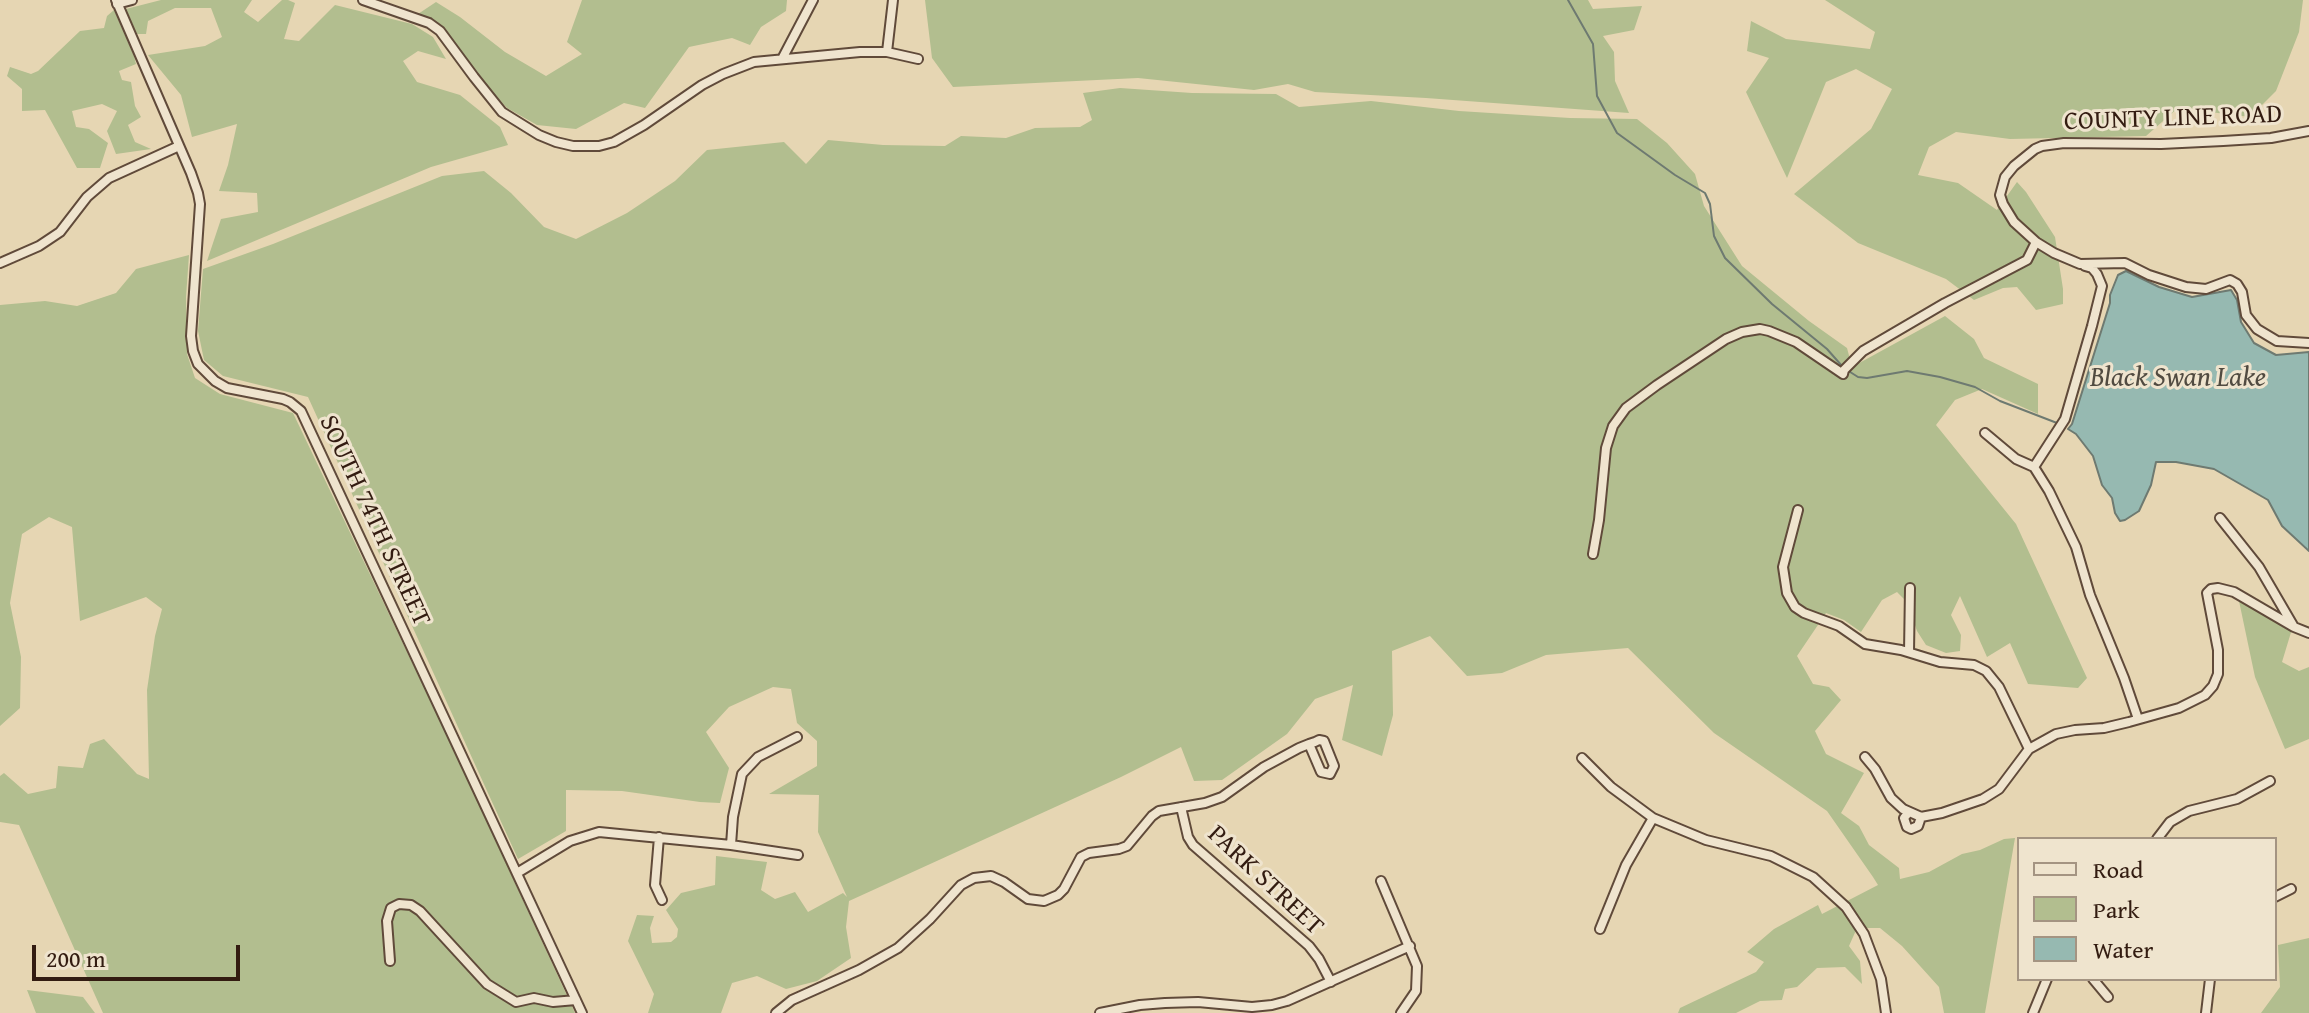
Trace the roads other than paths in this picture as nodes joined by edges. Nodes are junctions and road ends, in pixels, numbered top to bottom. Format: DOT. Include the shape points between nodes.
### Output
graph roads {
  1 [pos="132,0"];
  2 [pos="363,0"];
  3 [pos="813,0"];
  4 [pos="893,0"];
  5 [pos="116,2"];
  6 [pos="887,52"];
  7 [pos="782,59"];
  8 [pos="918,59"];
  9 [pos="2309,131"];
  10 [pos="179,146"];
  11 [pos="2036,242"];
  12 [pos="0,263"];
  13 [pos="2080,264"];
  14 [pos="2309,343"];
  15 [pos="1985,433"];
  16 [pos="2034,467"];
  17 [pos="1798,510"];
  18 [pos="2220,518"];
  19 [pos="1593,554"];
  20 [pos="1910,588"];
  21 [pos="2294,627"];
  22 [pos="2309,633"];
  23 [pos="1909,652"];
  24 [pos="2138,719"];
  25 [pos="797,737"];
  26 [pos="1309,744"];
  27 [pos="2029,749"];
  28 [pos="1865,757"];
  29 [pos="1582,758"];
  30 [pos="2270,781"];
  31 [pos="1181,807"];
  32 [pos="1909,812"];
  33 [pos="1921,817"];
  34 [pos="1653,818"];
  35 [pos="659,837"];
  36 [pos="2159,837"];
  37 [pos="731,845"];
  38 [pos="798,855"];
  39 [pos="517,873"];
  40 [pos="1381,881"];
  41 [pos="2291,889"];
  42 [pos="2277,896"];
  43 [pos="662,900"];
  44 [pos="1600,929"];
  45 [pos="1410,946"];
  46 [pos="390,961"];
  47 [pos="2046,981"];
  48 [pos="2095,981"];
  49 [pos="2210,981"];
  50 [pos="1331,982"];
  51 [pos="2108,997"];
  52 [pos="576,1000"];
  53 [pos="1252,1010"];
  54 [pos="582,1013"];
  55 [pos="776,1013"];
  56 [pos="1100,1013"];
  57 [pos="1401,1013"];
  58 [pos="1886,1013"];
  59 [pos="2033,1013"];
  60 [pos="2206,1013"];
  1 -- 5 [label="street"];
  2 -- 7 [label="street" via="429,23 502,112 526,128 573,146 619,140 723,74"];
  3 -- 7 [label="street"];
  4 -- 6 [label="street"];
  5 -- 10 [label="street, SOUTH 74TH STREET"];
  6 -- 7 [label="street"];
  6 -- 8 [label="street"];
  9 -- 11 [label="street, COUNTY LINE ROAD" via="2271,138 2064,143 2035,149 2005,177 2000,195 2014,222"];
  10 -- 12 [label="street" via="109,178 51,239"];
  10 -- 39 [label="street, SOUTH 74TH STREET" via="200,204 191,336 198,364 227,388 283,399 301,411"];
  11 -- 13 [label="street"];
  11 -- 19 [label="street" via="2027,260 1863,351 1843,374 1796,342 1760,329 1726,339 1657,385 1626,408 1613,426"];
  13 -- 14 [label="street" via="2125,263 2186,287 2206,289 2230,280 2242,292 2246,315 2257,329 2277,341"];
  13 -- 16 [label="street" via="2097,274 2100,295 2065,419"];
  15 -- 16 [label="street"];
  16 -- 24 [label="street" via="2069,527"];
  17 -- 23 [label="street" via="1783,567 1795,607 1865,644"];
  18 -- 21 [label="street" via="2259,567"];
  20 -- 23 [label="street"];
  21 -- 22 [label="street"];
  21 -- 24 [label="street" via="2234,592 2211,589 2207,593 2218,650 2213,686 2189,704"];
  23 -- 27 [label="street" via="1986,671"];
  24 -- 27 [label="street" via="2056,734"];
  25 -- 37 [label="street" via="758,757 742,774"];
  26 -- 31 [label="street" via="1222,797"];
  27 -- 33 [label="street" via="1990,795"];
  28 -- 32 [label="street" via="1891,798"];
  29 -- 34 [label="street"];
  30 -- 36 [label="street" via="2237,799 2180,815"];
  31 -- 50 [label="street, PARK STREET" via="1193,845 1309,946"];
  31 -- 55 [label="street" via="1159,811 1127,846 1081,857 1064,889 1051,899 1028,899 991,876 967,881 898,948"];
  32 -- 33 [label="street"];
  32 -- 33 [label="street" via="1904,818 1911,829"];
  34 -- 44 [label="street" via="1626,865"];
  34 -- 58 [label="street" via="1706,840 1771,856 1813,877 1846,907 1864,934 1881,979"];
  35 -- 37 [label="street"];
  35 -- 39 [label="street" via="584,835"];
  35 -- 43 [label="street" via="655,885"];
  37 -- 38 [label="street"];
  39 -- 52 [label="street, SOUTH 74TH STREET"];
  40 -- 45 [label="street"];
  41 -- 42 [label="street"];
  45 -- 50 [label="street"];
  45 -- 57 [label="street" via="1418,982"];
  46 -- 52 [label="street" via="391,908 411,905 487,984 516,1002"];
  47 -- 59 [label="street"];
  48 -- 51 [label="street"];
  49 -- 60 [label="street"];
  50 -- 53 [label="street"];
  52 -- 54 [label="street, SOUTH 74TH STREET"];
  53 -- 56 [label="street" via="1198,1002"];
}
